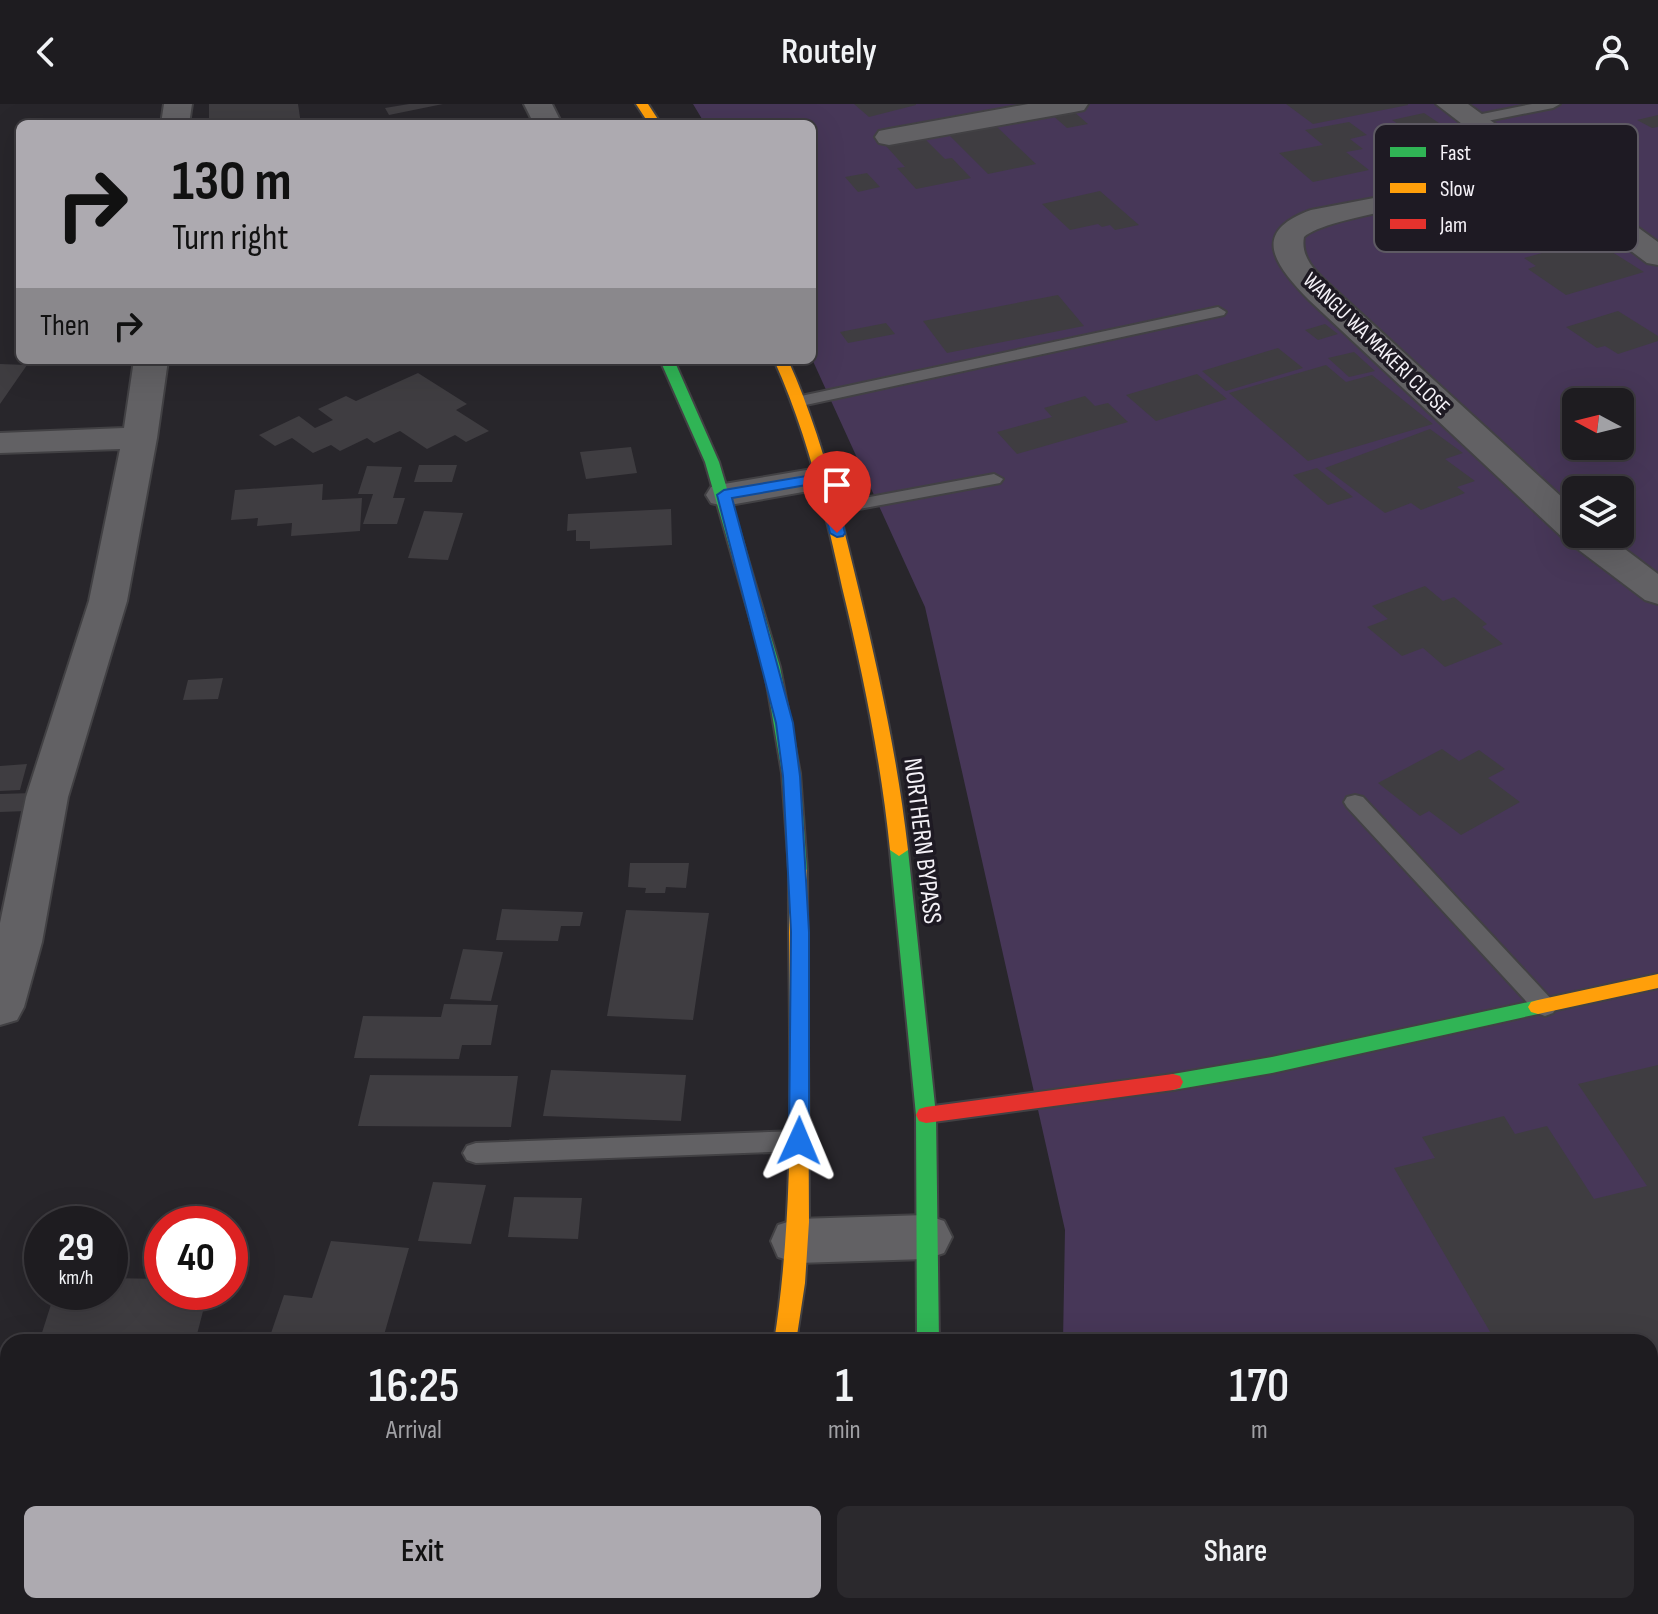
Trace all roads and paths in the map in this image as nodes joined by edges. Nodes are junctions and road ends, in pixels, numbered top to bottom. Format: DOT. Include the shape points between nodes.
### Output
graph roads {
  1 [pos="1074,104"];
  2 [pos="1553,104"];
  3 [pos="1461,112"];
  4 [pos="1477,124"];
  5 [pos="889,137"];
  6 [pos="1374,206"];
  7 [pos="1638,241"];
  8 [pos="1658,256"];
  9 [pos="1218,312"];
  10 [pos="150,364"];
  11 [pos="669,364"];
  12 [pos="783,364"];
  13 [pos="801,401"];
  14 [pos="140,438"];
  15 [pos="0,443"];
  16 [pos="994,479"];
  17 [pos="828,494"];
  18 [pos="724,495"];
  19 [pos="1562,517"];
  20 [pos="1600,548"];
  21 [pos="1658,592"];
  22 [pos="1355,802"];
  23 [pos="1658,981"];
  24 [pos="0,1007"];
  25 [pos="1545,1007"];
  26 [pos="926,1115"];
  27 [pos="799,1141"];
  28 [pos="476,1153"];
  29 [pos="926,1237"];
  30 [pos="797,1241"];
  31 [pos="786,1334"];
  32 [pos="928,1334"];
  1 -- 5 [label="street"];
  2 -- 3 [label="lane"];
  3 -- 4 [label="street"];
  6 -- 19 [label="street, WANGU WA MAKERI CLOSE" via="1298,226 1288,242 1294,262 1320,293"];
  7 -- 8 [label="street"];
  9 -- 13 [label="lane"];
  10 -- 14 [label="street"];
  11 -- 18 [label="street"];
  12 -- 13 [label="street, NORTHERN BYPASS"];
  13 -- 17 [label="street, NORTHERN BYPASS"];
  14 -- 15 [label="street"];
  14 -- 24 [label="street" via="108,601 47,797 19,942"];
  16 -- 17 [label="lane"];
  17 -- 18 [label="street"];
  17 -- 26 [label="street, NORTHERN BYPASS" via="892,777"];
  18 -- 27 [label="street" via="785,723 792,776 800,932"];
  20 -- 21 [label="street"];
  22 -- 25 [label="lane"];
  23 -- 25 [label="street"];
  25 -- 26 [label="street" via="1272,1065"];
  26 -- 29 [label="street, NORTHERN BYPASS"];
  27 -- 28 [label="lane"];
  27 -- 30 [label="street"];
  29 -- 30 [label="street"];
  29 -- 32 [label="street, NORTHERN BYPASS"];
  30 -- 31 [label="street"];
}
